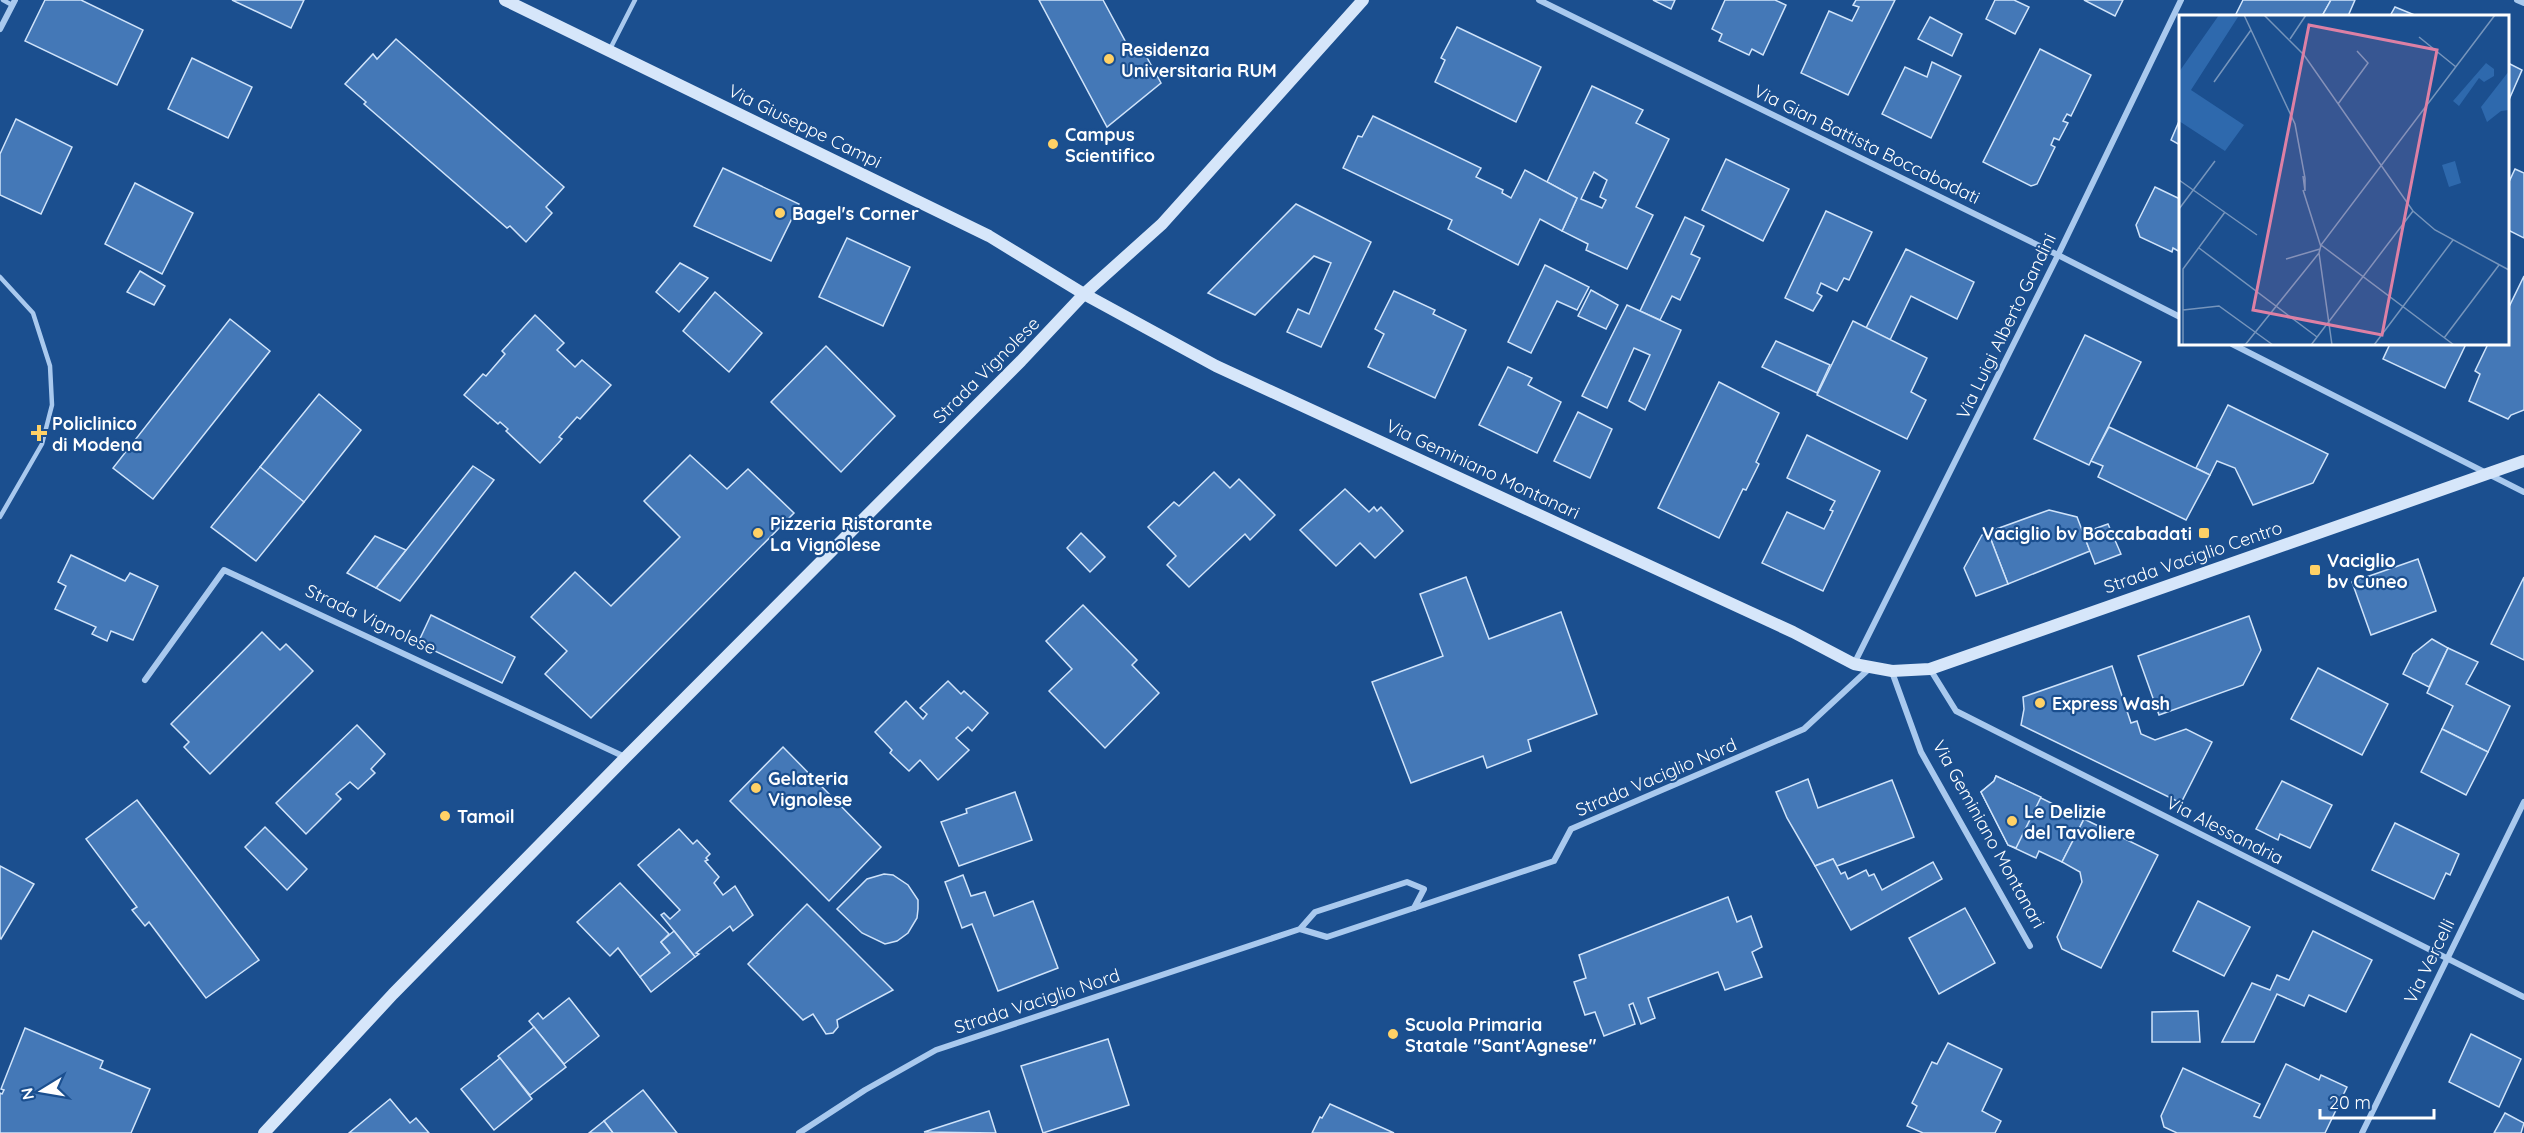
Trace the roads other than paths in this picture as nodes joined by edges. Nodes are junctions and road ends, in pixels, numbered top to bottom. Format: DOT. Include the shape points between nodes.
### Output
graph roads {
  1 [pos="3,0"];
  2 [pos="506,0"];
  3 [pos="635,0"];
  4 [pos="1363,0"];
  5 [pos="1539,0"];
  6 [pos="2181,0"];
  7 [pos="2517,0"];
  8 [pos="13,2"];
  9 [pos="2524,3"];
  10 [pos="0,28"];
  11 [pos="609,51"];
  12 [pos="2058,255"];
  13 [pos="0,277"];
  14 [pos="1084,294"];
  15 [pos="2179,316"];
  16 [pos="2234,345"];
  17 [pos="2524,461"];
  18 [pos="2484,474"];
  19 [pos="2524,492"];
  20 [pos="0,517"];
  21 [pos="1854,664"];
  22 [pos="1871,667"];
  23 [pos="1929,669"];
  24 [pos="1892,671"];
  25 [pos="145,680"];
  26 [pos="625,758"];
  27 [pos="2524,802"];
  28 [pos="1414,908"];
  29 [pos="1300,929"];
  30 [pos="2030,946"];
  31 [pos="2447,958"];
  32 [pos="2524,997"];
  33 [pos="264,1133"];
  34 [pos="799,1133"];
  35 [pos="2362,1133"];
  1 -- 8 [label="lane"];
  2 -- 11 [label="street, Via Giuseppe Campi"];
  3 -- 11 [label="lane"];
  4 -- 14 [label="street, Strada Vignolese" via="1162,224"];
  5 -- 12 [label="street, Via Gian Battista Boccabadati"];
  6 -- 12 [label="street, Via Luigi Alberto Gandini"];
  7 -- 9 [label="street"];
  8 -- 10 [label="street"];
  11 -- 14 [label="street, Via Giuseppe Campi" via="989,236"];
  12 -- 15 [label="street, Via Gian Battista Boccabadati"];
  12 -- 21 [label="street, Via Luigi Alberto Gandini"];
  13 -- 20 [label="lane" via="33,313 50,366 52,405 42,444"];
  14 -- 21 [label="street, Via Geminiano Montanari" via="1216,366 1793,632"];
  14 -- 26 [label="street, Strada Vignolese" via="1022,361"];
  16 -- 18 [label="street"];
  17 -- 18 [label="street, Strada Vaciglio Centro"];
  18 -- 19 [label="street"];
  18 -- 23 [label="street, Strada Vaciglio Centro"];
  21 -- 22 [label="street, Via Geminiano Montanari"];
  22 -- 24 [label="street, Strada Vaciglio Centro"];
  22 -- 28 [label="street, Strada Vaciglio Nord" via="1804,729 1571,829 1554,861"];
  23 -- 24 [label="street, Strada Vaciglio Centro"];
  23 -- 31 [label="street, Via Alessandria" via="1956,711"];
  24 -- 30 [label="street, Via Geminiano Montanari" via="1921,752"];
  25 -- 26 [label="street, Strada Vignolese" via="224,570"];
  26 -- 33 [label="street, Strada Vignolese" via="393,994"];
  27 -- 31 [label="street, Via Vercelli"];
  28 -- 29 [label="street, Strada Vaciglio Nord" via="1327,937"];
  28 -- 29 [label="street, Strada Vaciglio Nord" via="1424,889 1407,882 1315,912"];
  29 -- 34 [label="street, Strada Vaciglio Nord" via="936,1050"];
  31 -- 32 [label="street, Via Alessandria"];
  31 -- 35 [label="street, Via Vercelli"];
}
